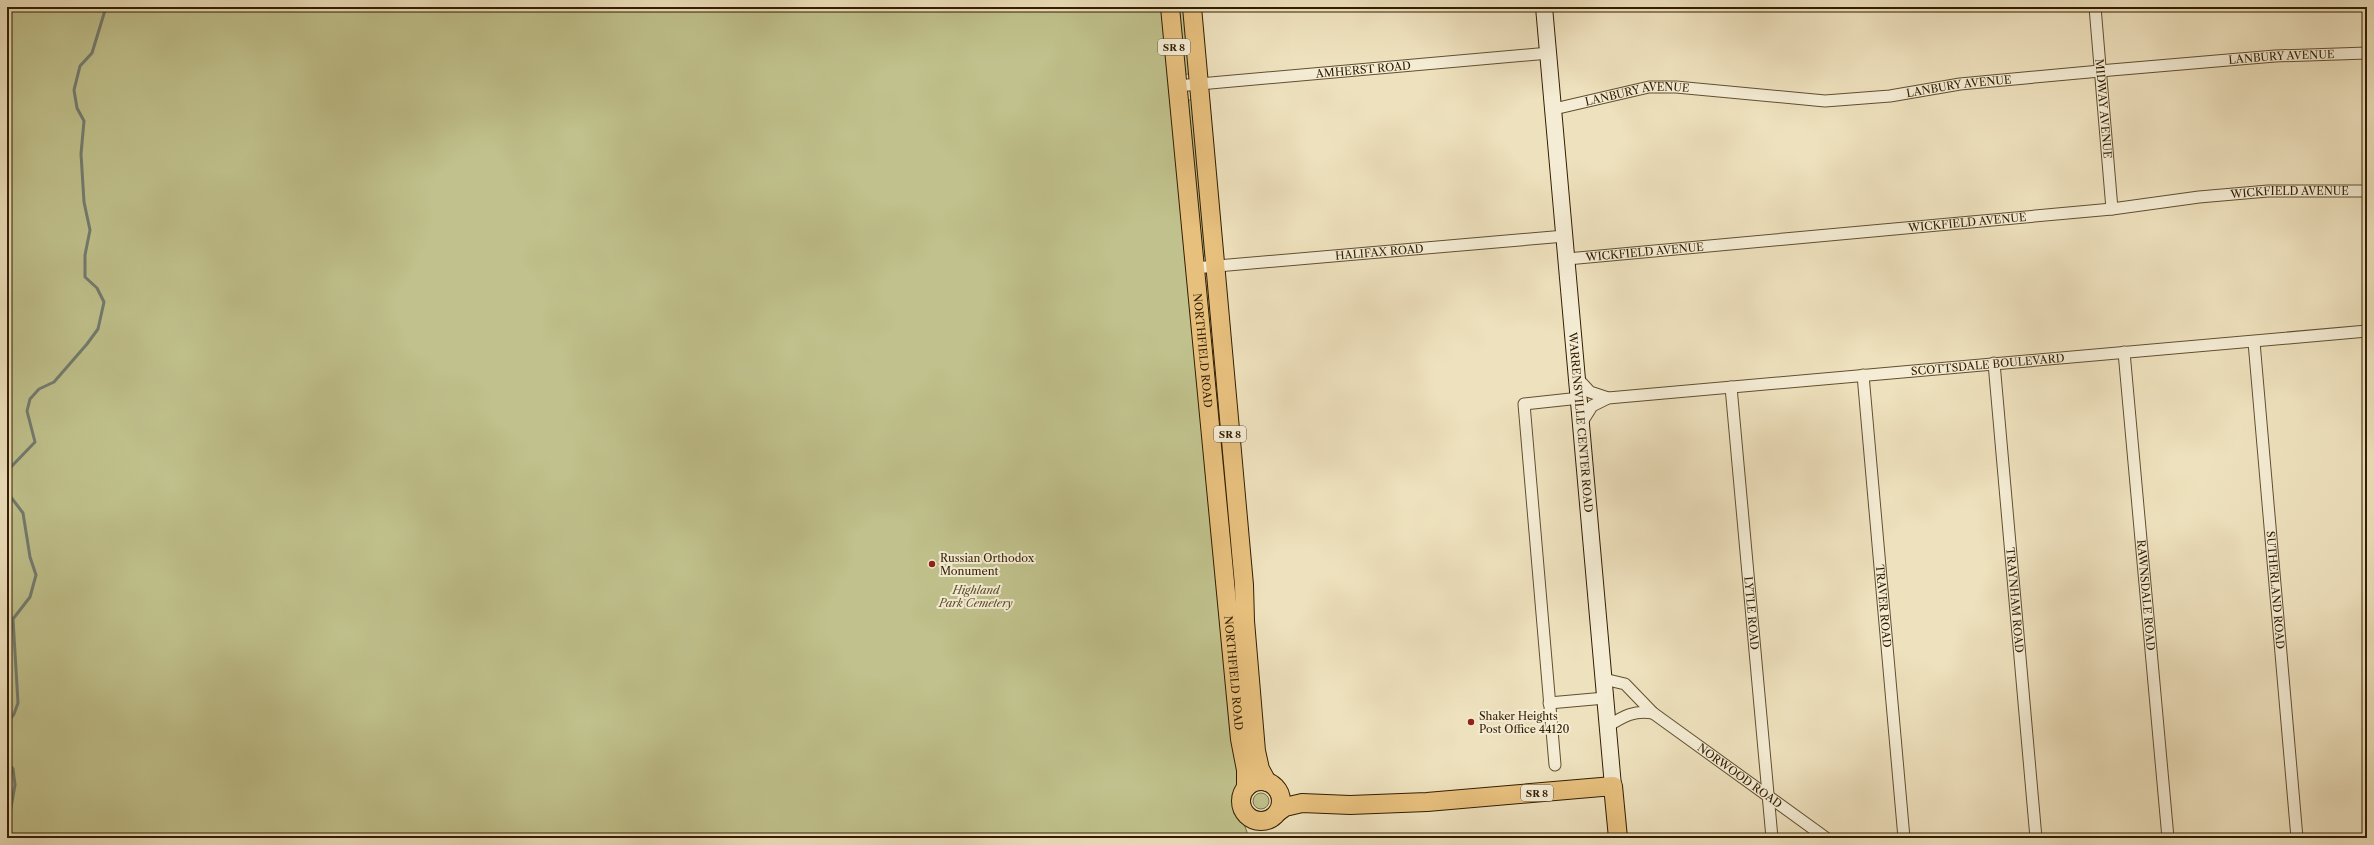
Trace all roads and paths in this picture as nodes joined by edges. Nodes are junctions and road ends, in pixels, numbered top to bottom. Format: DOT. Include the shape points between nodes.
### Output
graph roads {
  1 [pos="1170,7"];
  2 [pos="1192,7"];
  3 [pos="1544,7"];
  4 [pos="2095,7"];
  5 [pos="1549,53"];
  6 [pos="2367,53"];
  7 [pos="2101,71"];
  8 [pos="1198,84"];
  9 [pos="1177,86"];
  10 [pos="1554,109"];
  11 [pos="2367,191"];
  12 [pos="2112,209"];
  13 [pos="1565,236"];
  14 [pos="1567,259"];
  15 [pos="1215,266"];
  16 [pos="1194,268"];
  17 [pos="2367,331"];
  18 [pos="2254,342"];
  19 [pos="2124,352"];
  20 [pos="1994,363"];
  21 [pos="1863,375"];
  22 [pos="1578,379"];
  23 [pos="1731,387"];
  24 [pos="1580,398"];
  25 [pos="1608,398"];
  26 [pos="1582,422"];
  27 [pos="1604,679"];
  28 [pos="1605,698"];
  29 [pos="1549,703"];
  30 [pos="1653,713"];
  31 [pos="1608,726"];
  32 [pos="1555,765"];
  33 [pos="1272,786"];
  34 [pos="1613,786"];
  35 [pos="1246,788"];
  36 [pos="1768,798"];
  37 [pos="1395,802"];
  38 [pos="1278,812"];
  39 [pos="1618,838"];
  40 [pos="1772,838"];
  41 [pos="1826,838"];
  42 [pos="1904,838"];
  43 [pos="2036,838"];
  44 [pos="2168,838"];
  45 [pos="2297,838"];
  1 -- 9 [label="main road, NORTHFIELD ROAD / SR 8"];
  2 -- 8 [label="main road, NORTHFIELD ROAD / SR 8"];
  3 -- 5 [label="main road, WARRENSVILLE CENTER ROAD"];
  4 -- 7 [label="street, MIDWAY AVENUE"];
  5 -- 8 [label="street, AMHERST ROAD"];
  5 -- 10 [label="main road, WARRENSVILLE CENTER ROAD"];
  6 -- 7 [label="street, LANBURY AVENUE" via="2275,56"];
  7 -- 10 [label="street, LANBURY AVENUE" via="1960,84 1890,96 1825,101 1676,87 1649,87"];
  7 -- 12 [label="street, MIDWAY AVENUE"];
  8 -- 9 [label="street, AMHERST ROAD"];
  8 -- 15 [label="main road, NORTHFIELD ROAD / SR 8"];
  9 -- 16 [label="main road, NORTHFIELD ROAD / SR 8"];
  10 -- 13 [label="main road, WARRENSVILLE CENTER ROAD"];
  11 -- 12 [label="street, WICKFIELD AVENUE" via="2268,191"];
  12 -- 14 [label="street, WICKFIELD AVENUE"];
  13 -- 14 [label="main road, WARRENSVILLE CENTER ROAD"];
  13 -- 15 [label="street, HALIFAX ROAD"];
  14 -- 22 [label="main road, WARRENSVILLE CENTER ROAD"];
  15 -- 16 [label="street, HALIFAX ROAD"];
  15 -- 33 [label="main road, NORTHFIELD ROAD / SR 8" via="1244,585 1256,751 1260,769"];
  16 -- 35 [label="main road, NORTHFIELD ROAD / SR 8"];
  17 -- 18 [label="street, SCOTTSDALE BOULEVARD"];
  18 -- 19 [label="street, SCOTTSDALE BOULEVARD"];
  18 -- 45 [label="street, SUTHERLAND ROAD"];
  19 -- 20 [label="street, SCOTTSDALE BOULEVARD"];
  19 -- 44 [label="street, RAWNSDALE ROAD"];
  20 -- 21 [label="street, SCOTTSDALE BOULEVARD"];
  20 -- 43 [label="street, TRAYNHAM ROAD"];
  21 -- 23 [label="street, SCOTTSDALE BOULEVARD"];
  21 -- 42 [label="street, TRAVER ROAD"];
  22 -- 24 [label="main road, WARRENSVILLE CENTER ROAD"];
  22 -- 25 [label="street, SCOTTSDALE BOULEVARD" via="1590,392"];
  23 -- 25 [label="street, SCOTTSDALE BOULEVARD"];
  23 -- 36 [label="street, LYTLE ROAD"];
  24 -- 26 [label="main road, WARRENSVILLE CENTER ROAD"];
  24 -- 29 [label="street" via="1524,404"];
  25 -- 26 [label="street, SCOTTSDALE BOULEVARD" via="1592,406"];
  26 -- 27 [label="main road, WARRENSVILLE CENTER ROAD"];
  27 -- 28 [label="main road, WARRENSVILLE CENTER ROAD"];
  27 -- 30 [label="street, NORWOOD ROAD" via="1625,684"];
  28 -- 29 [label="street"];
  28 -- 31 [label="main road, WARRENSVILLE CENTER ROAD"];
  29 -- 32 [label="street"];
  30 -- 31 [label="street" via="1629,713"];
  30 -- 36 [label="street, NORWOOD ROAD"];
  31 -- 34 [label="main road, WARRENSVILLE CENTER ROAD"];
  33 -- 35 [label="main road" via="1257,782"];
  33 -- 37 [label="main road, SR 8" via="1295,794 1352,795"];
  33 -- 38 [label="main road" via="1281,798"];
  34 -- 37 [label="main road, SR 8" via="1441,801"];
  34 -- 39 [label="main road, WARRENSVILLE CENTER ROAD"];
  35 -- 38 [label="main road, SR 8" via="1242,803 1248,816 1264,821"];
  36 -- 40 [label="street, LYTLE ROAD"];
  36 -- 41 [label="street, NORWOOD ROAD"];
  37 -- 38 [label="main road, SR 8" via="1350,805 1302,803 1285,807"];
}
